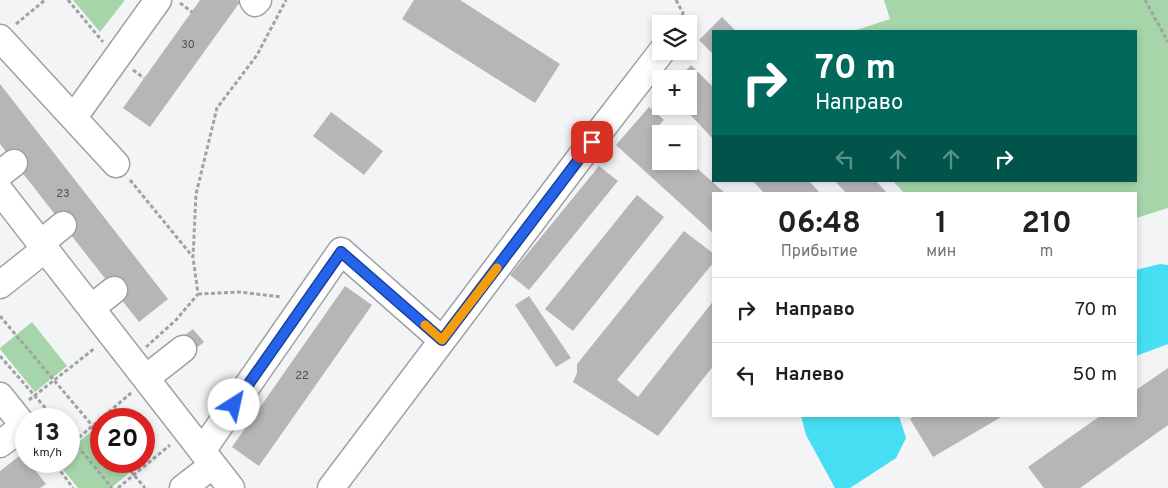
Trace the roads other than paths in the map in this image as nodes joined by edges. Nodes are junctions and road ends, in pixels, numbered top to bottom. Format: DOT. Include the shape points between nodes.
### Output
graph roads {
  1 [pos="158,0"];
  2 [pos="253,0"];
  3 [pos="258,0"];
  4 [pos="7,32"];
  5 [pos="655,60"];
  6 [pos="74,117"];
  7 [pos="116,164"];
  8 [pos="0,191"];
  9 [pos="64,226"];
  10 [pos="43,246"];
  11 [pos="0,285"];
  12 [pos="114,290"];
  13 [pos="91,308"];
  14 [pos="442,340"];
  15 [pos="183,349"];
  16 [pos="141,373"];
  17 [pos="7,404"];
  18 [pos="0,444"];
  19 [pos="201,449"];
  20 [pos="183,488"];
  21 [pos="232,488"];
  22 [pos="331,488"];
  1 -- 6 [label="lane"];
  2 -- 3 [label="lane" via="255,3"];
  4 -- 6 [label="lane"];
  5 -- 14 [label="lane"];
  6 -- 7 [label="lane"];
  8 -- 10 [label="lane"];
  9 -- 10 [label="lane"];
  10 -- 11 [label="lane"];
  10 -- 13 [label="lane"];
  12 -- 13 [label="lane"];
  13 -- 16 [label="lane"];
  14 -- 19 [label="lane" via="341,252"];
  14 -- 22 [label="lane"];
  15 -- 16 [label="lane"];
  16 -- 19 [label="lane"];
  17 -- 18 [label="lane" via="24,426"];
  19 -- 20 [label="lane"];
  19 -- 21 [label="lane"];
}
